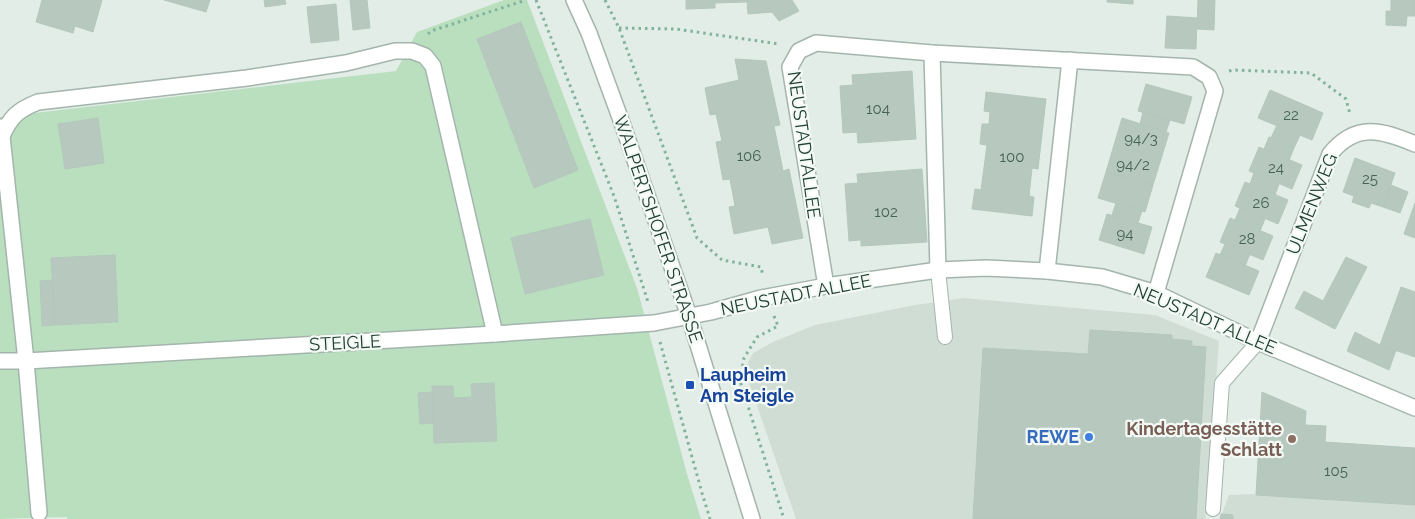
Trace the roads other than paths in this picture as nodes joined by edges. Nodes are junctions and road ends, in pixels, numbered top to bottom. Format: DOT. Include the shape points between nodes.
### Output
graph roads {
  1 [pos="574,0"];
  2 [pos="932,53"];
  3 [pos="1070,60"];
  4 [pos="1,128"];
  5 [pos="1415,144"];
  6 [pos="2,156"];
  7 [pos="938,270"];
  8 [pos="1047,271"];
  9 [pos="826,286"];
  10 [pos="1156,293"];
  11 [pos="689,316"];
  12 [pos="495,334"];
  13 [pos="945,337"];
  14 [pos="1258,342"];
  15 [pos="0,361"];
  16 [pos="26,361"];
  17 [pos="1415,408"];
  18 [pos="1213,509"];
  19 [pos="39,513"];
  20 [pos="752,519"];
  1 -- 11 [label="street, WALPERTSHOFER STRASSE" via="622,123"];
  2 -- 3 [label="street, NEUSTADTALLEE"];
  2 -- 7 [label="street"];
  2 -- 9 [label="street, NEUSTADTALLEE" via="816,43 798,51 790,67"];
  3 -- 8 [label="street"];
  3 -- 10 [label="street, NEUSTADTALLEE" via="1193,67 1209,77 1215,91"];
  4 -- 6 [label="street"];
  4 -- 12 [label="street" via="21,110 38,102 246,78 346,63 395,51 412,51 425,56 433,66"];
  5 -- 14 [label="street, ULMENWEG" via="1390,134 1374,132 1355,134 1339,142 1330,154"];
  6 -- 16 [label="street"];
  7 -- 8 [label="street, NEUSTADT ALLEE"];
  7 -- 9 [label="street, NEUSTADT ALLEE"];
  7 -- 13 [label="lane"];
  8 -- 10 [label="street, NEUSTADT ALLEE" via="1102,277"];
  9 -- 11 [label="street, NEUSTADT ALLEE"];
  10 -- 14 [label="street, NEUSTADT ALLEE"];
  11 -- 12 [label="street, STEIGLE" via="654,323"];
  11 -- 20 [label="street, WALPERTSHOFER STRASSE"];
  12 -- 16 [label="street, STEIGLE"];
  14 -- 17 [label="street, NEUSTADT ALLEE"];
  14 -- 18 [label="lane" via="1222,383"];
  15 -- 16 [label="street, STEIGLE"];
  16 -- 19 [label="street"];
}
